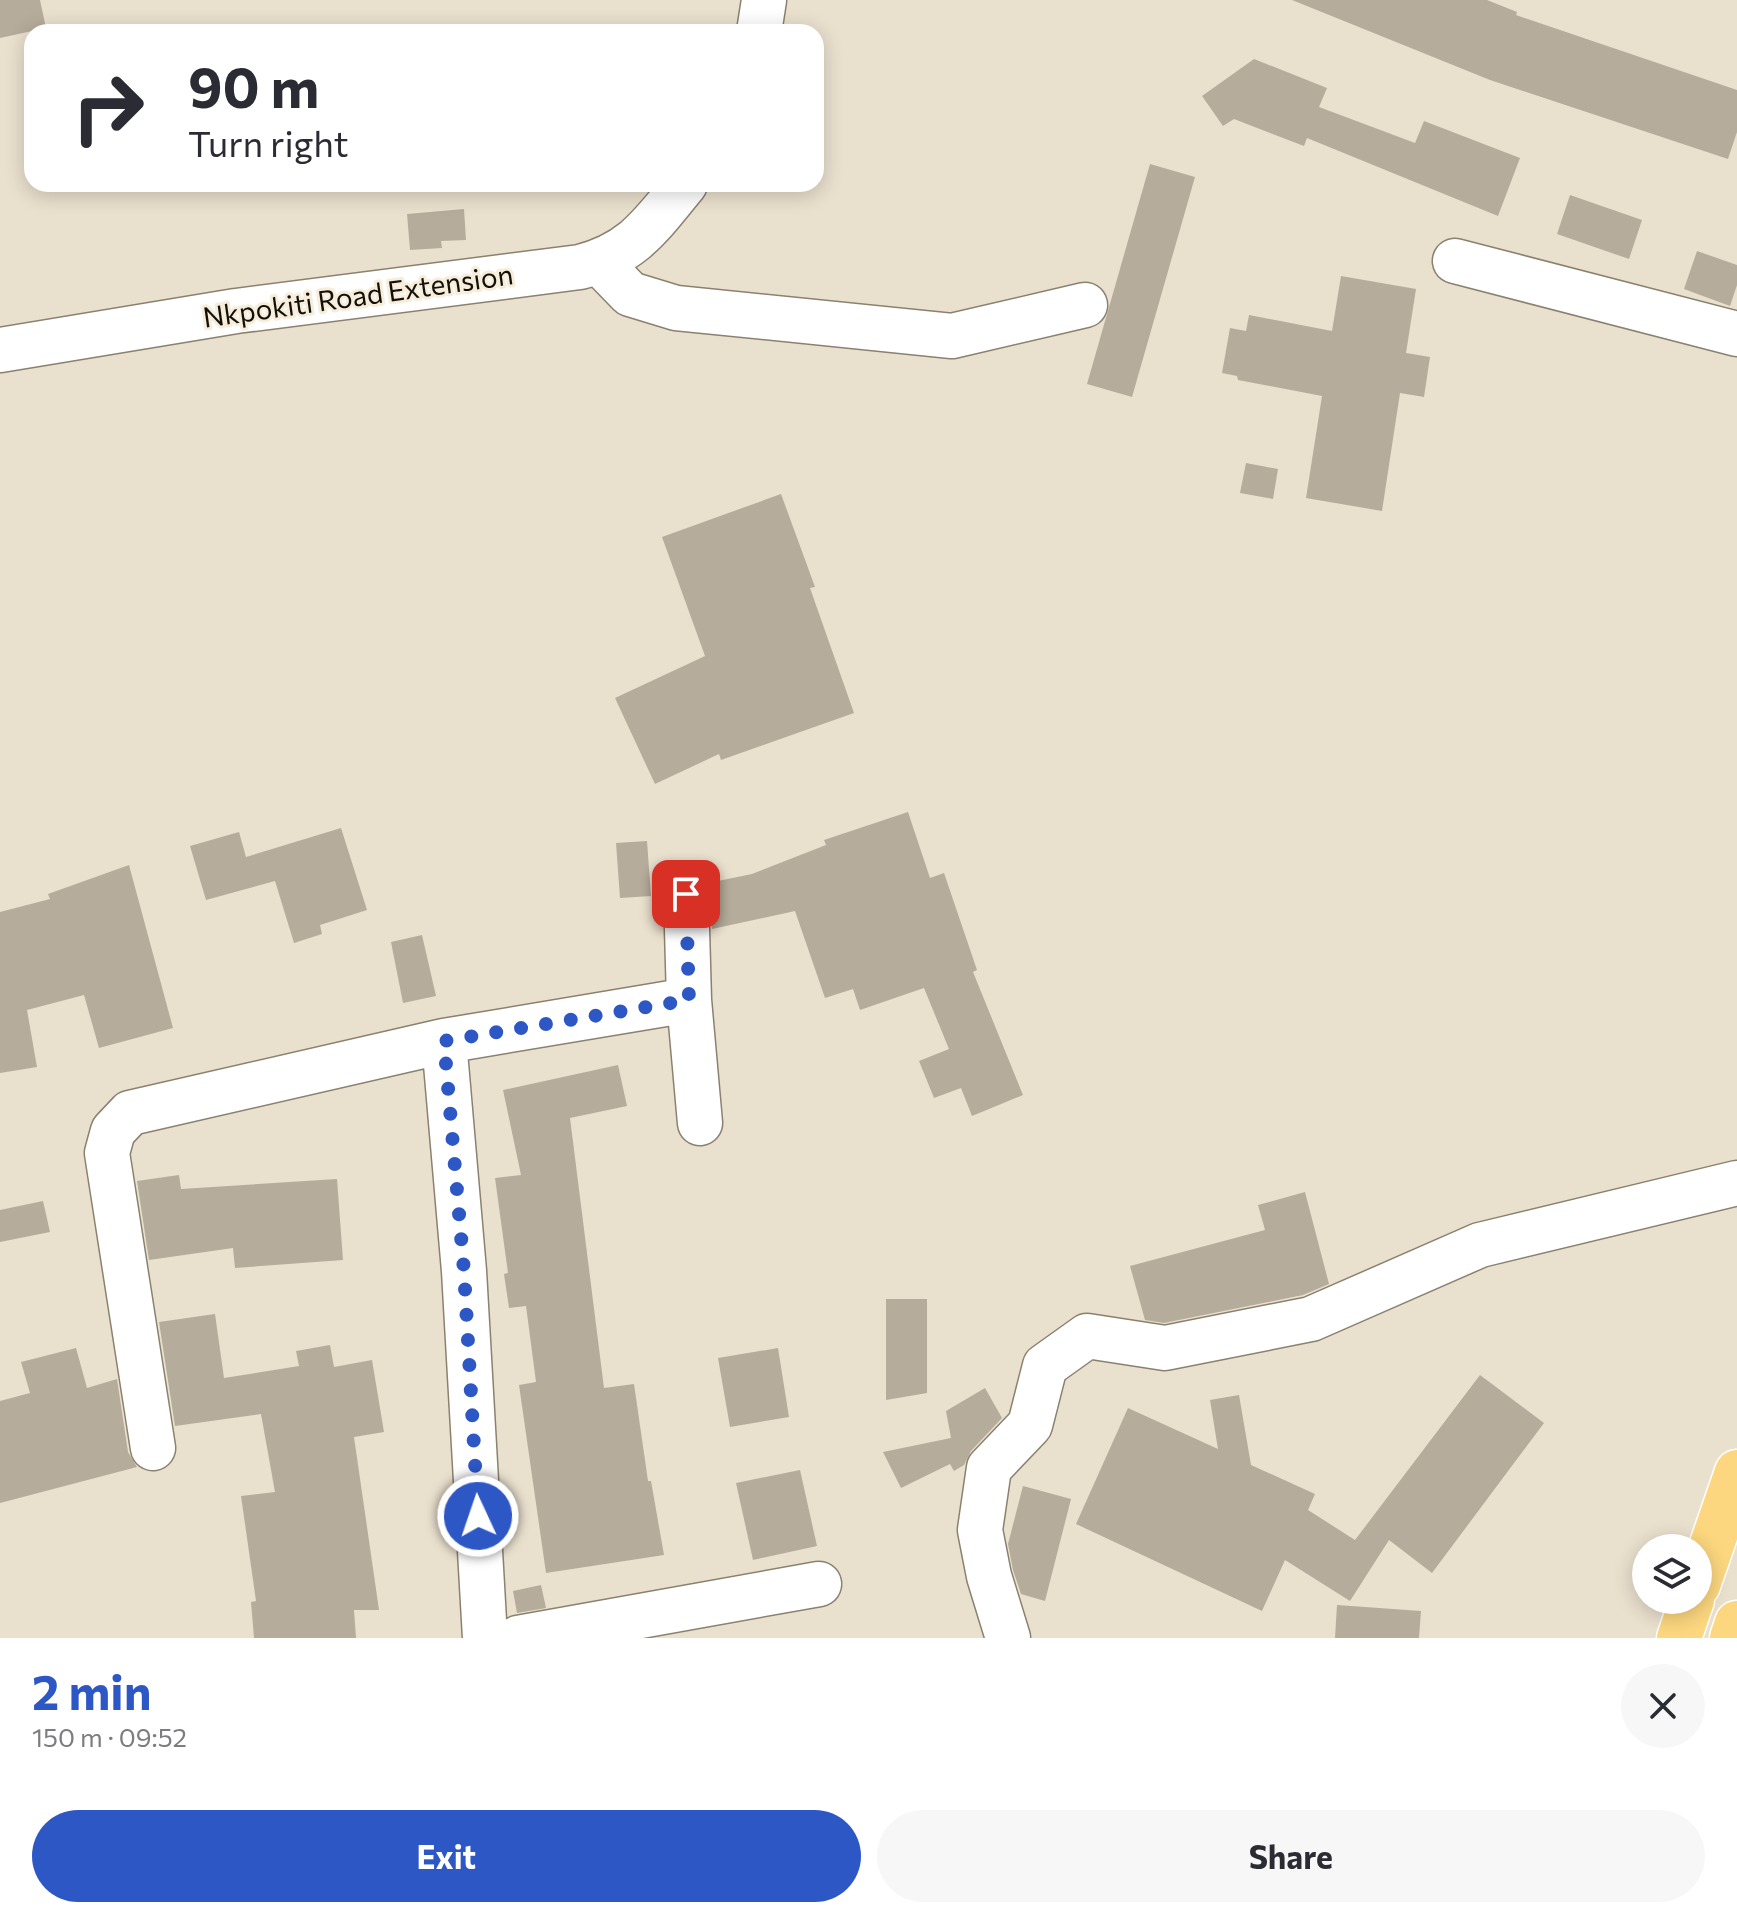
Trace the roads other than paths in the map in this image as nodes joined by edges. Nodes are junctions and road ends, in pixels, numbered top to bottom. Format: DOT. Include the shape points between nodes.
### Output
graph roads {
  1 [pos="764,0"];
  2 [pos="760,24"];
  3 [pos="679,192"];
  4 [pos="1455,261"];
  5 [pos="599,262"];
  6 [pos="1085,305"];
  7 [pos="1737,334"];
  8 [pos="0,350"];
  9 [pos="686,894"];
  10 [pos="689,1000"];
  11 [pos="444,1041"];
  12 [pos="700,1123"];
  13 [pos="1737,1183"];
  14 [pos="153,1448"];
  15 [pos="1737,1472"];
  16 [pos="1712,1544"];
  17 [pos="819,1584"];
  18 [pos="1687,1614"];
  19 [pos="1737,1623"];
  20 [pos="485,1638"];
  21 [pos="518,1638"];
  22 [pos="1008,1638"];
  23 [pos="1679,1638"];
  24 [pos="1732,1638"];
  1 -- 2 [label="street"];
  3 -- 5 [label="street, Nkpokiti Road Extension" via="642,237"];
  4 -- 7 [label="street"];
  5 -- 6 [label="street" via="630,294 676,308 952,336"];
  5 -- 8 [label="street, Nkpokiti Road Extension" via="236,311"];
  9 -- 10 [label="street"];
  10 -- 11 [label="street"];
  10 -- 12 [label="street"];
  11 -- 14 [label="street" via="130,1113 113,1131 107,1153"];
  11 -- 20 [label="street" via="464,1271"];
  13 -- 22 [label="street" via="1480,1245 1311,1319 1165,1348 1087,1336 1045,1366 1030,1425 989,1468 980,1530"];
  15 -- 16 [label="main road"];
  17 -- 21 [label="street"];
  18 -- 23 [label="main road"];
  19 -- 24 [label="main road"];
}
